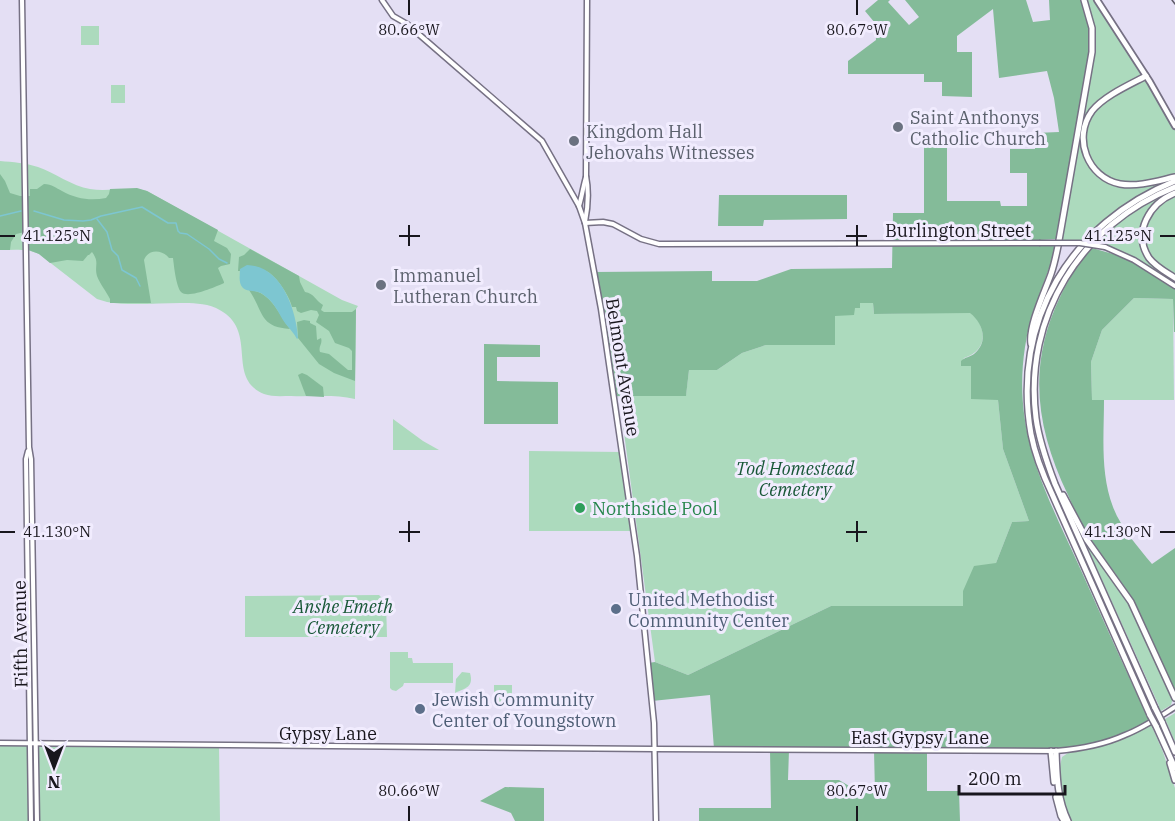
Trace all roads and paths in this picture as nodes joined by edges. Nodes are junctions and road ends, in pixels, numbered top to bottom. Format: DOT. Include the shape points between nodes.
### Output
graph roads {
  1 [pos="22,0"];
  2 [pos="382,0"];
  3 [pos="587,0"];
  4 [pos="1084,0"];
  5 [pos="1097,0"];
  6 [pos="1146,76"];
  7 [pos="1175,126"];
  8 [pos="586,176"];
  9 [pos="1175,179"];
  10 [pos="1175,187"];
  11 [pos="1175,193"];
  12 [pos="579,206"];
  13 [pos="585,223"];
  14 [pos="1175,278"];
  15 [pos="1175,286"];
  16 [pos="1031,346"];
  17 [pos="29,447"];
  18 [pos="1055,484"];
  19 [pos="1175,698"];
  20 [pos="1175,707"];
  21 [pos="0,743"];
  22 [pos="30,744"];
  23 [pos="36,744"];
  24 [pos="655,749"];
  25 [pos="1053,751"];
  26 [pos="1175,752"];
  27 [pos="1168,753"];
  28 [pos="1175,768"];
  29 [pos="1175,780"];
  30 [pos="31,821"];
  31 [pos="37,821"];
  32 [pos="656,821"];
  33 [pos="1066,821"];
  1 -- 17 [label="street, Fifth Avenue"];
  2 -- 12 [label="street, Belmont Avenue" via="393,16 542,141"];
  3 -- 8 [label="street"];
  4 -- 16 [label="highway" via="1092,28 1092,52 1058,246 1033,327"];
  5 -- 6 [label="main road"];
  6 -- 7 [label="main road"];
  6 -- 9 [label="highway" via="1093,111 1083,131 1085,154 1095,170 1116,183"];
  8 -- 12 [label="street"];
  8 -- 13 [label="street"];
  9 -- 16 [label="highway" via="1125,206 1086,240 1047,300"];
  10 -- 18 [label="highway" via="1130,210 1106,229 1073,267 1049,312 1038,348 1034,394 1042,446"];
  11 -- 14 [label="highway" via="1154,206 1143,234 1148,256"];
  12 -- 13 [label="street, Belmont Avenue"];
  13 -- 15 [label="street, Burlington Street, bridge" via="613,224 659,244 1080,243 1105,247 1134,260"];
  13 -- 24 [label="street, Belmont Avenue" via="637,556"];
  16 -- 27 [label="highway, bridge" via="1027,400 1039,463"];
  17 -- 22 [label="street, Fifth Avenue" via="26,471"];
  17 -- 23 [label="street, Fifth Avenue"];
  18 -- 19 [label="highway" via="1087,540 1131,602"];
  18 -- 26 [label="highway, bridge"];
  20 -- 25 [label="street, East Gypsy Lane" via="1126,735 1077,749"];
  21 -- 22 [label="street, Gypsy Lane"];
  22 -- 23 [label="street, Gypsy Lane"];
  22 -- 30 [label="street, Fifth Avenue"];
  23 -- 24 [label="street, Gypsy Lane"];
  23 -- 31 [label="street, Fifth Avenue"];
  24 -- 25 [label="street, East Gypsy Lane"];
  24 -- 32 [label="street, Belmont Avenue"];
  25 -- 33 [label="highway"];
  27 -- 28 [label="highway"];
  27 -- 29 [label="highway"];
}
